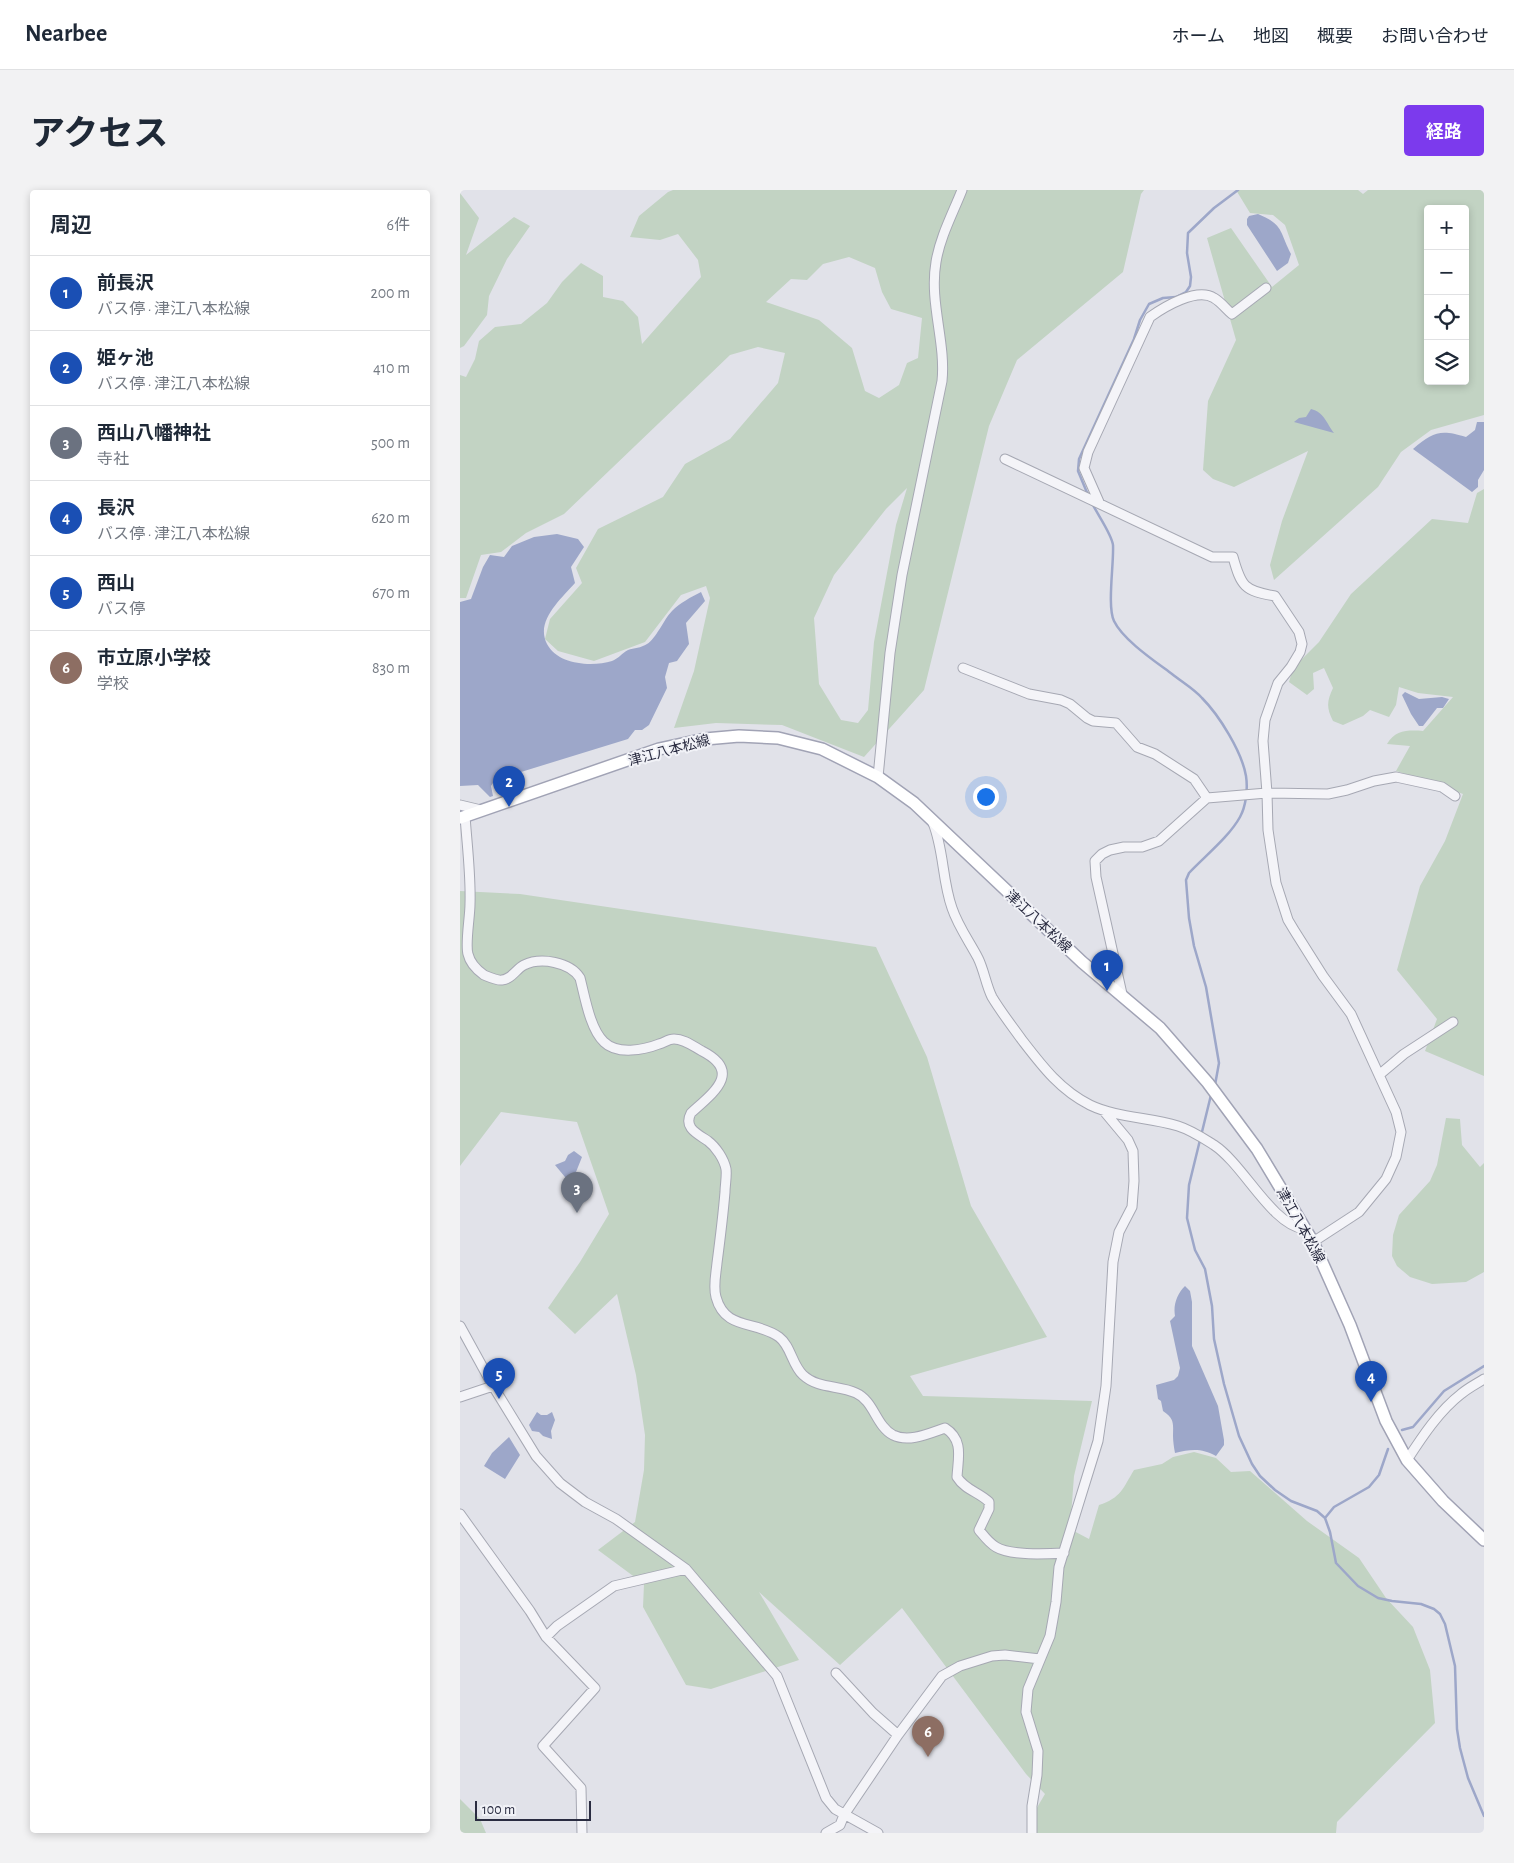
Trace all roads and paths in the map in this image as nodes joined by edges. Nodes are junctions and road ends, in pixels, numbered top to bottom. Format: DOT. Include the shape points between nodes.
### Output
graph roads {
  1 [pos="962,190"];
  2 [pos="1266,288"];
  3 [pos="1005,459"];
  4 [pos="1098,502"];
  5 [pos="963,668"];
  6 [pos="878,777"];
  7 [pos="1267,792"];
  8 [pos="1455,796"];
  9 [pos="1207,798"];
  10 [pos="460,805"];
  11 [pos="481,810"];
  12 [pos="463,817"];
  13 [pos="933,822"];
  14 [pos="1122,994"];
  15 [pos="1453,1022"];
  16 [pos="1379,1075"];
  17 [pos="1102,1110"];
  18 [pos="1304,1229"];
  19 [pos="1313,1242"];
  20 [pos="460,1326"];
  21 [pos="1484,1379"];
  22 [pos="493,1386"];
  23 [pos="460,1397"];
  24 [pos="1406,1460"];
  25 [pos="460,1514"];
  26 [pos="1484,1540"];
  27 [pos="1064,1553"];
  28 [pos="686,1569"];
  29 [pos="546,1637"];
  30 [pos="1040,1659"];
  31 [pos="836,1673"];
  32 [pos="898,1735"];
  33 [pos="844,1815"];
  34 [pos="582,1833"];
  35 [pos="826,1833"];
  36 [pos="878,1833"];
  37 [pos="1032,1833"];
  1 -- 6 [label="street" via="935,263 937,319 944,365 902,575 890,653"];
  2 -- 4 [label="street" via="1232,314 1213,297 1193,295 1166,306 1150,317 1088,452 1084,468"];
  3 -- 4 [label="street"];
  4 -- 7 [label="street" via="1212,557 1233,557 1239,579 1253,592 1275,596 1299,632 1300,652 1278,683 1265,720 1263,741"];
  5 -- 9 [label="street" via="1029,694 1061,700 1093,721 1116,723 1137,747 1155,754 1194,779"];
  6 -- 11 [label="main road, 津江八本松線" via="837,756 778,738 714,738 659,750"];
  6 -- 13 [label="main road, 津江八本松線" via="914,803"];
  7 -- 8 [label="street" via="1328,794 1396,777 1442,787"];
  7 -- 9 [label="street"];
  7 -- 16 [label="street" via="1271,860 1285,912 1323,976 1351,1014"];
  9 -- 14 [label="street" via="1159,840 1142,847 1110,850 1095,861"];
  10 -- 11 [label="street"];
  11 -- 12 [label="main road, 津江八本松線"];
  12 -- 27 [label="street" via="470,904 467,953 473,965 484,974 502,980 531,962 551,962 569,967 580,978 596,1032 604,1043 615,1049 642,1049 671,1039 678,1040 712,1056 719,1064 721,1082 716,1092 691,1113 689,1126 710,1142 726,1169 714,1288 727,1318 765,1329 780,1338 805,1377 820,1385 855,1392 893,1435 900,1438 920,1436 945,1428 958,1443 957,1477 989,1502 979,1530 989,1541 997,1548 1016,1552"];
  13 -- 14 [label="main road, 津江八本松線" via="1082,962"];
  13 -- 17 [label="street" via="951,906 982,966 991,995 1007,1021 1060,1086"];
  14 -- 18 [label="main road, 津江八本松線" via="1160,1028 1208,1083 1257,1149"];
  15 -- 16 [label="street"];
  16 -- 19 [label="street" via="1400,1124 1400,1145 1396,1157 1386,1178 1359,1212"];
  17 -- 18 [label="street" via="1194,1132 1224,1154 1282,1218"];
  17 -- 27 [label="street" via="1128,1140 1133,1151 1132,1207 1119,1232 1113,1262 1106,1386 1099,1432"];
  18 -- 19 [label="main road, 津江八本松線"];
  19 -- 24 [label="main road, 津江八本松線" via="1350,1325 1386,1421"];
  20 -- 22 [label="street"];
  21 -- 24 [label="street" via="1460,1394 1422,1436"];
  22 -- 23 [label="street"];
  22 -- 28 [label="street" via="536,1456 560,1483"];
  24 -- 26 [label="main road, 津江八本松線"];
  25 -- 29 [label="street"];
  27 -- 30 [label="street" via="1059,1567 1050,1636"];
  28 -- 29 [label="street" via="614,1586"];
  28 -- 33 [label="street" via="777,1676 826,1798"];
  29 -- 34 [label="street" via="595,1688 543,1746 581,1788"];
  30 -- 32 [label="street" via="992,1656 949,1671 926,1695"];
  30 -- 37 [label="street" via="1028,1689 1026,1712 1038,1750"];
  31 -- 32 [label="street"];
  32 -- 33 [label="street"];
  33 -- 35 [label="street" via="840,1825"];
  33 -- 36 [label="street"];
}
